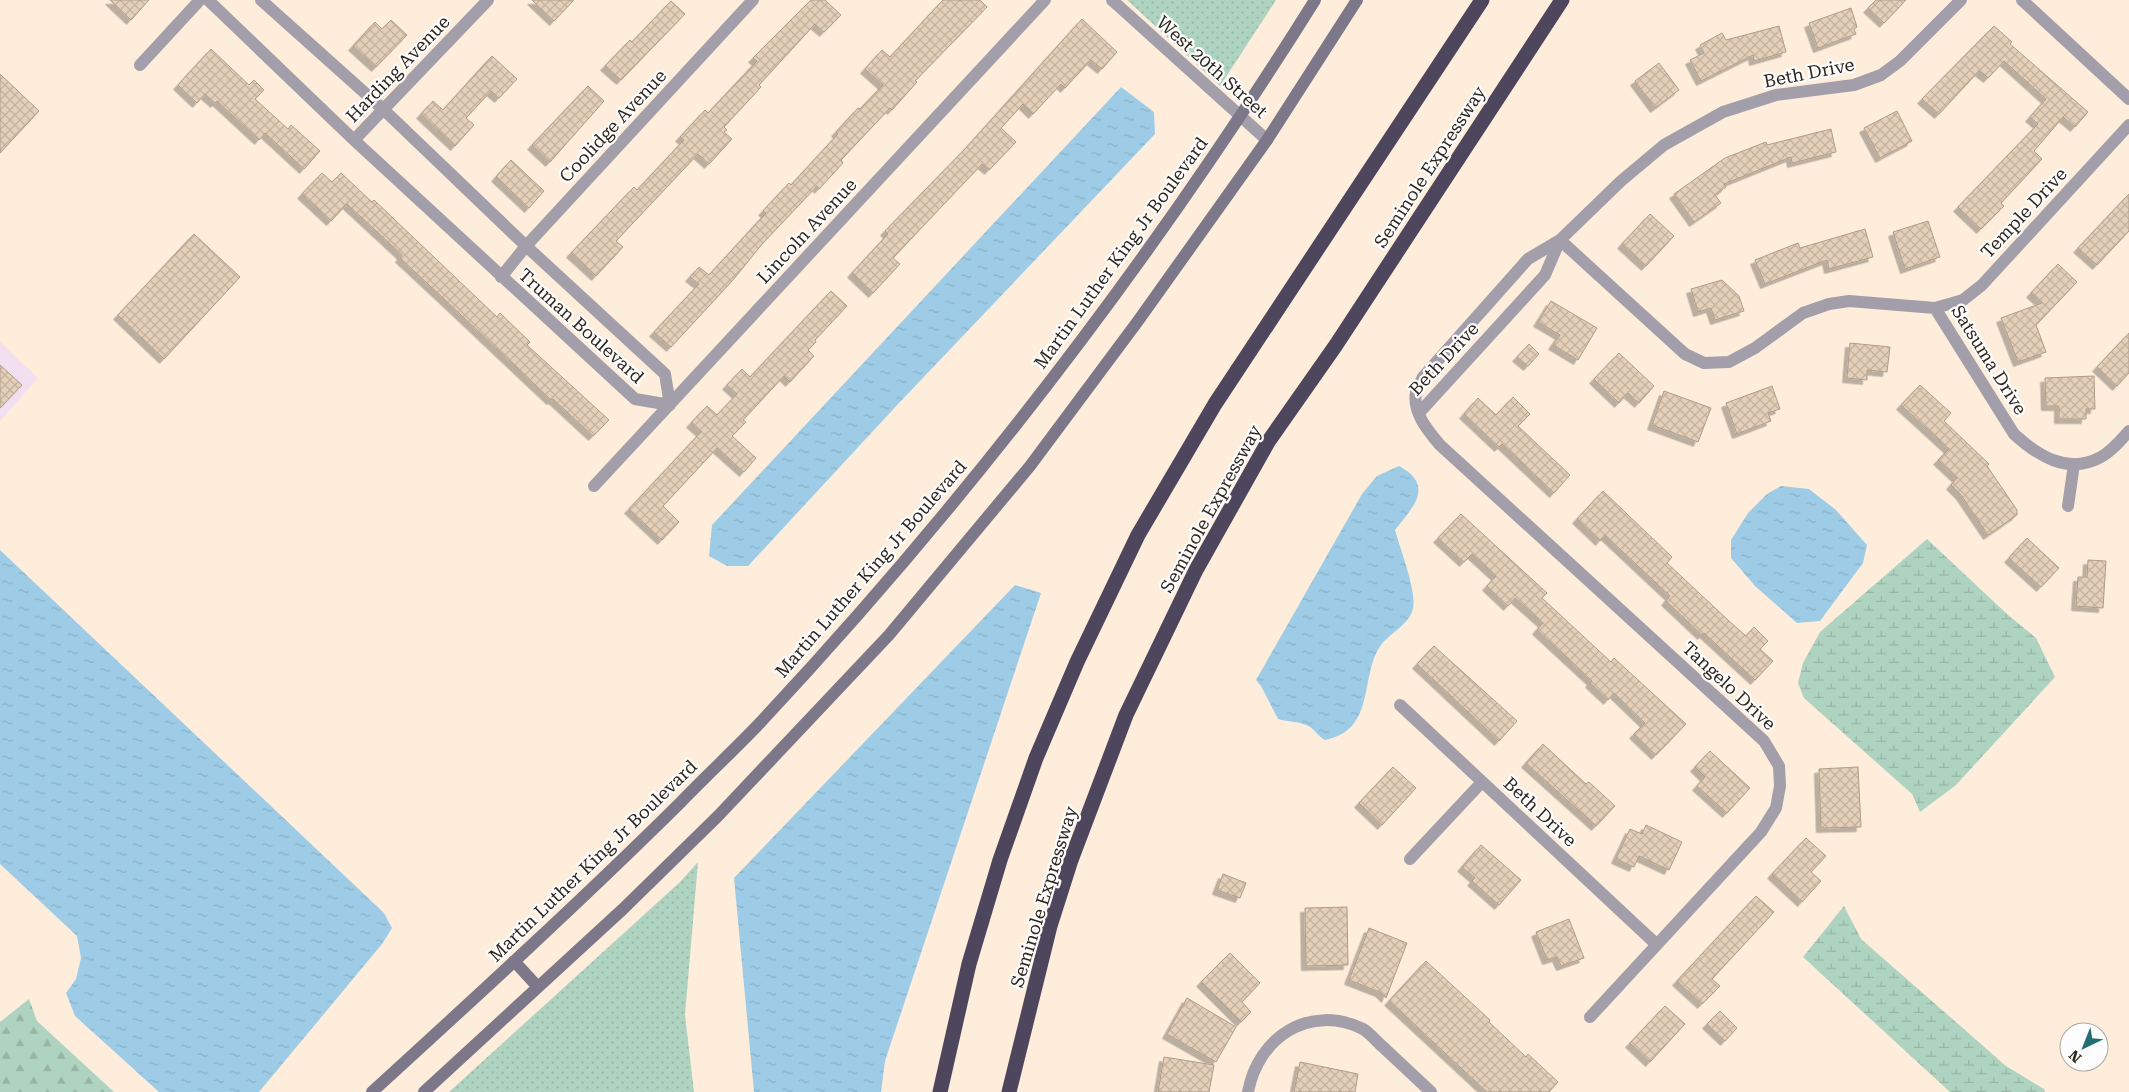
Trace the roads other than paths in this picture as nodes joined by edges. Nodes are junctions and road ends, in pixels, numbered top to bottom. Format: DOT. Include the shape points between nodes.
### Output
graph roads {
  1 [pos="200,0"];
  2 [pos="208,0"];
  3 [pos="261,0"];
  4 [pos="488,0"];
  5 [pos="753,0"];
  6 [pos="1045,0"];
  7 [pos="1112,0"];
  8 [pos="1315,0"];
  9 [pos="1357,0"];
  10 [pos="1482,0"];
  11 [pos="1562,0"];
  12 [pos="1961,0"];
  13 [pos="2022,0"];
  14 [pos="140,65"];
  15 [pos="2129,99"];
  16 [pos="384,110"];
  17 [pos="1240,118"];
  18 [pos="2129,125"];
  19 [pos="354,140"];
  20 [pos="1267,140"];
  21 [pos="1560,240"];
  22 [pos="526,246"];
  23 [pos="501,277"];
  24 [pos="1935,308"];
  25 [pos="670,405"];
  26 [pos="1418,413"];
  27 [pos="2129,431"];
  28 [pos="2074,464"];
  29 [pos="594,486"];
  30 [pos="2068,506"];
  31 [pos="1400,705"];
  32 [pos="1482,782"];
  33 [pos="1410,858"];
  34 [pos="1656,944"];
  35 [pos="514,961"];
  36 [pos="537,986"];
  37 [pos="1590,1017"];
  38 [pos="372,1092"];
  39 [pos="424,1092"];
  40 [pos="940,1092"];
  41 [pos="1009,1092"];
  42 [pos="1248,1092"];
  43 [pos="1431,1092"];
  1 -- 14 [label="street"];
  2 -- 19 [label="street, Truman Boulevard"];
  3 -- 16 [label="street, Truman Boulevard"];
  4 -- 16 [label="street, Harding Avenue"];
  5 -- 22 [label="street, Coolidge Avenue"];
  6 -- 25 [label="street, Lincoln Avenue"];
  7 -- 17 [label="street, West 20th Street"];
  8 -- 17 [label="main road, Martin Luther King Jr Boulevard"];
  9 -- 20 [label="main road"];
  10 -- 40 [label="highway" via="1215,404 1138,535 1077,662 1032,768 969,964"];
  11 -- 41 [label="highway, Seminole Expressway" via="1336,345 1268,442 1196,570 1126,715 1071,860 1048,935"];
  12 -- 21 [label="street, Beth Drive" via="1900,61 1881,75 1854,85 1776,95 1749,103 1723,112 1664,145"];
  13 -- 15 [label="street"];
  16 -- 19 [label="street, Harding Avenue"];
  16 -- 22 [label="street, Truman Boulevard"];
  17 -- 20 [label="street, West 20th Street"];
  17 -- 35 [label="main road, Martin Luther King Jr Boulevard" via="1053,378 961,494 856,617 754,728 613,870"];
  18 -- 24 [label="street, Temple Drive" via="1982,285 1963,300"];
  19 -- 23 [label="street, Truman Boulevard"];
  20 -- 36 [label="main road" via="1030,466 889,635 718,816 623,909"];
  21 -- 24 [label="street, Satsuma Drive" via="1685,354 1704,363 1729,362 1755,348 1803,313 1829,304 1849,301"];
  21 -- 26 [label="street, Beth Drive" via="1545,275"];
  21 -- 26 [label="street, Beth Drive" via="1528,259 1423,377 1416,393"];
  22 -- 23 [label="street, Coolidge Avenue"];
  22 -- 25 [label="street, Truman Boulevard" via="665,374"];
  23 -- 25 [label="street, Truman Boulevard" via="634,399"];
  24 -- 28 [label="street, Satsuma Drive" via="2014,434 2031,450 2052,460"];
  25 -- 29 [label="street, Lincoln Avenue"];
  26 -- 34 [label="street, Tangelo Drive" via="1440,445 1764,741 1779,766 1776,808 1761,832"];
  27 -- 28 [label="street, Satsuma Drive" via="2101,457 2084,464"];
  28 -- 30 [label="street"];
  31 -- 32 [label="street, Beth Drive"];
  32 -- 33 [label="street"];
  32 -- 34 [label="street, Beth Drive"];
  34 -- 37 [label="street, Tangelo Drive"];
  35 -- 36 [label="main road"];
  35 -- 38 [label="main road, Martin Luther King Jr Boulevard"];
  36 -- 39 [label="main road"];
  42 -- 43 [label="street" via="1259,1057 1285,1032 1315,1020 1342,1022 1364,1030"];
}
